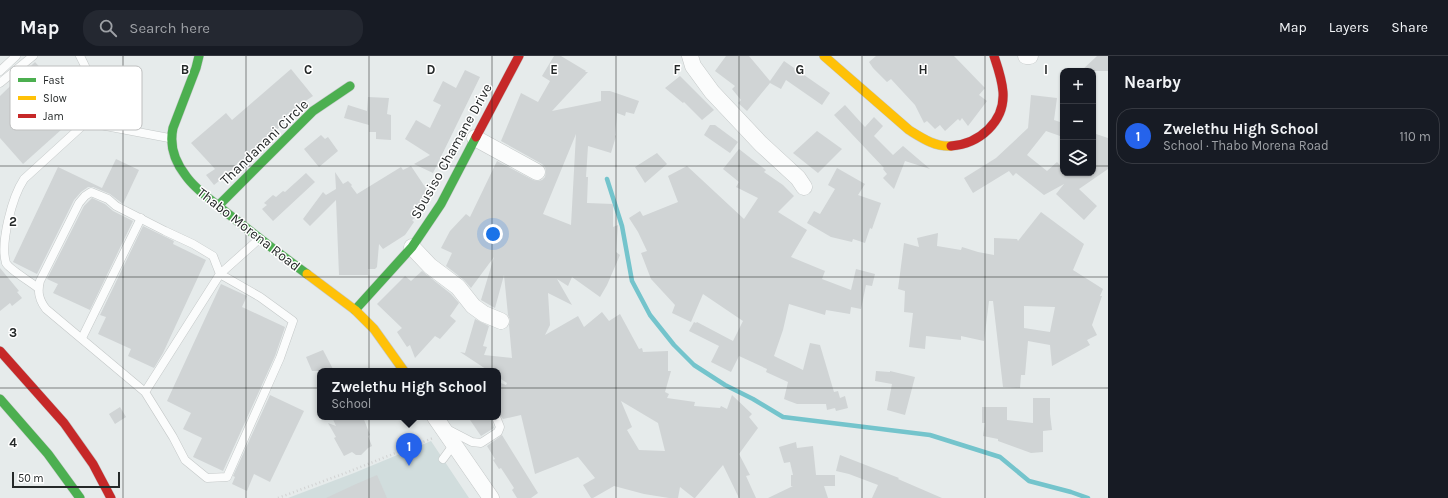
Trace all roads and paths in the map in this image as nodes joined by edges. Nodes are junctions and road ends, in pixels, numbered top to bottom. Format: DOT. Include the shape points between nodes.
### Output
graph roads {
  1 [pos="16,56"];
  2 [pos="33,56"];
  3 [pos="80,56"];
  4 [pos="199,56"];
  5 [pos="519,56"];
  6 [pos="690,56"];
  7 [pos="824,56"];
  8 [pos="994,56"];
  9 [pos="1026,56"];
  10 [pos="1030,56"];
  11 [pos="21,66"];
  12 [pos="85,66"];
  13 [pos="0,71"];
  14 [pos="10,75"];
  15 [pos="0,83"];
  16 [pos="350,86"];
  17 [pos="78,130"];
  18 [pos="126,130"];
  19 [pos="171,138"];
  20 [pos="475,138"];
  21 [pos="537,172"];
  22 [pos="804,187"];
  23 [pos="219,205"];
  24 [pos="141,218"];
  25 [pos="259,239"];
  26 [pos="412,247"];
  27 [pos="220,274"];
  28 [pos="38,288"];
  29 [pos="355,310"];
  30 [pos="501,321"];
  31 [pos="82,338"];
  32 [pos="0,351"];
  33 [pos="402,368"];
  34 [pos="144,392"];
  35 [pos="0,399"];
  36 [pos="497,420"];
  37 [pos="444,430"];
  38 [pos="48,454"];
  39 [pos="443,459"];
  40 [pos="69,498"];
  41 [pos="80,498"];
  42 [pos="110,498"];
  43 [pos="278,498"];
  44 [pos="491,498"];
  1 -- 13 [label="lane"];
  2 -- 11 [label="lane"];
  3 -- 12 [label="lane"];
  4 -- 19 [label="street, Thabo Morena Road"];
  5 -- 20 [label="street, Sbusiso Chamane Drive"];
  6 -- 22 [label="street" via="692,66 712,92"];
  7 -- 8 [label="street" via="907,129 930,142 949,147 967,143 985,134 998,120 1004,106 1004,90"];
  9 -- 10 [label="street"];
  14 -- 15 [label="lane"];
  16 -- 23 [label="street, Thandanani Circle" via="313,111"];
  17 -- 28 [label="lane" via="24,179 16,190 6,220 1,253 6,265"];
  18 -- 19 [label="lane"];
  19 -- 23 [label="street, Thabo Morena Road" via="172,150 186,177 200,192"];
  20 -- 21 [label="street"];
  20 -- 26 [label="street, Sbusiso Chamane Drive" via="441,204"];
  23 -- 25 [label="street, Thabo Morena Road"];
  24 -- 27 [label="lane" via="213,256"];
  24 -- 28 [label="lane" via="91,192 85,196 77,206"];
  24 -- 31 [label="lane"];
  25 -- 27 [label="lane"];
  25 -- 29 [label="street, Thabo Morena Road"];
  26 -- 29 [label="street, Sbusiso Chamane Drive"];
  26 -- 30 [label="street" via="430,266 458,287 473,306"];
  27 -- 34 [label="lane"];
  27 -- 34 [label="lane" via="260,297 293,321 280,358 227,477 207,478 185,460"];
  28 -- 31 [label="lane" via="46,308"];
  29 -- 33 [label="street, Thabo Morena Road" via="374,329"];
  31 -- 34 [label="lane"];
  32 -- 42 [label="street" via="64,423 93,464"];
  35 -- 38 [label="street"];
  36 -- 37 [label="lane" via="500,427 498,432 481,443 472,442"];
  37 -- 39 [label="lane"];
  37 -- 43 [label="path" via="348,472"];
  37 -- 44 [label="street"];
  38 -- 40 [label="street"];
  38 -- 41 [label="street"];
}
